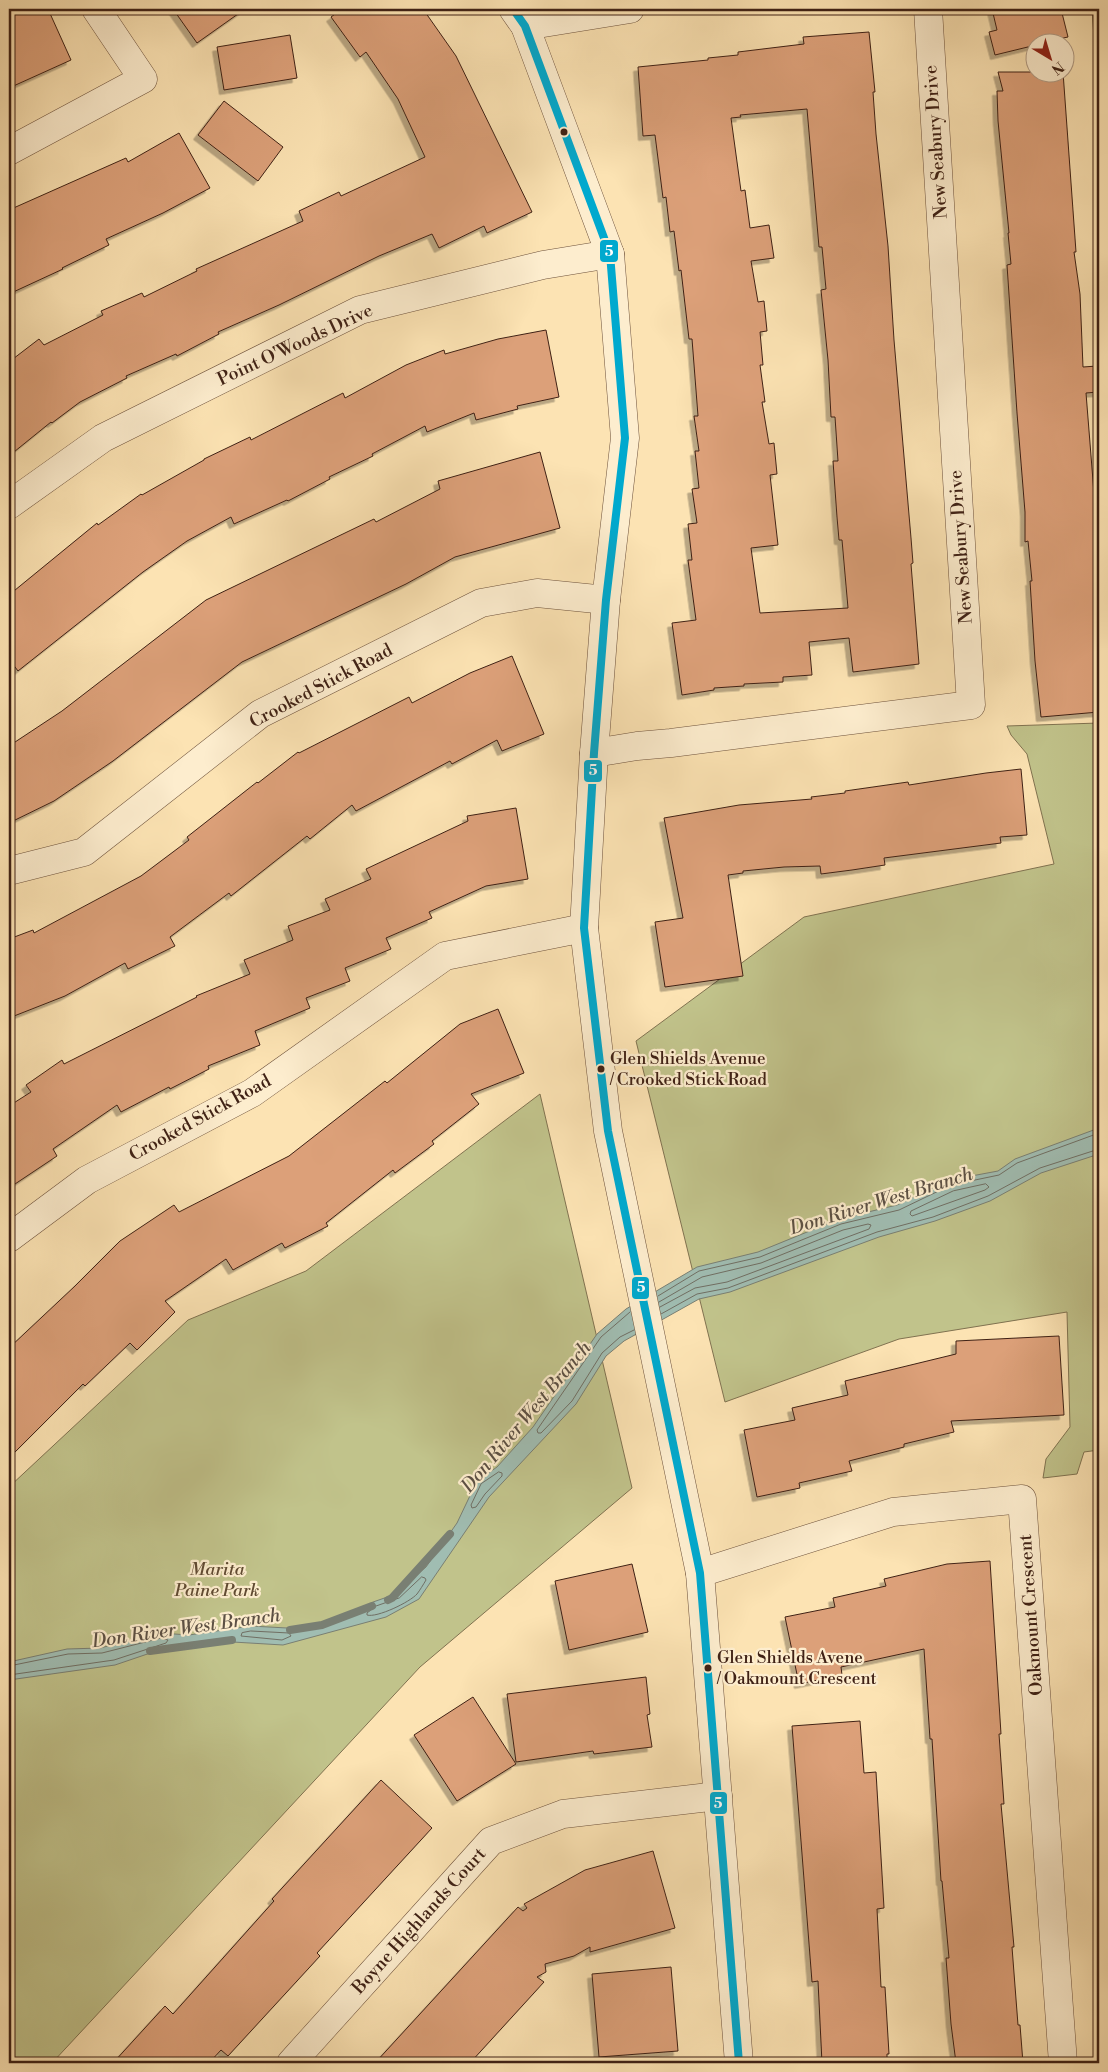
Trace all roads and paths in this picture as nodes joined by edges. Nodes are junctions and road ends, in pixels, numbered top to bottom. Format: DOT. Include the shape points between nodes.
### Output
graph roads {
  1 [pos="96,9"];
  2 [pos="630,9"];
  3 [pos="928,9"];
  4 [pos="519,18"];
  5 [pos="9,151"];
  6 [pos="610,254"];
  7 [pos="9,505"];
  8 [pos="606,600"];
  9 [pos="594,753"];
  10 [pos="9,872"];
  11 [pos="584,928"];
  12 [pos="9,1238"];
  13 [pos="700,1573"];
  14 [pos="718,1796"];
  15 [pos="291,2063"];
  16 [pos="739,2063"];
  17 [pos="1063,2063"];
  1 -- 5 [label="street" via="143,79"];
  2 -- 4 [label="street"];
  3 -- 9 [label="street, New Seabury Drive" via="971,705"];
  4 -- 6 [label="street"];
  6 -- 7 [label="street, Point O'Woods Drive" via="543,265 360,310 103,438"];
  6 -- 8 [label="street" via="625,438"];
  8 -- 9 [label="street"];
  8 -- 10 [label="street, Crooked Stick Road" via="537,593 481,603 260,714 84,852"];
  9 -- 11 [label="street"];
  11 -- 12 [label="street, Crooked Stick Road" via="445,956 252,1093 87,1180"];
  11 -- 13 [label="street" via="608,1131"];
  13 -- 14 [label="street"];
  13 -- 17 [label="street, Oakmount Crescent" via="893,1512 1022,1498"];
  14 -- 15 [label="street, Boyne Highlands Court" via="564,1814 491,1841"];
  14 -- 16 [label="street"];
}
